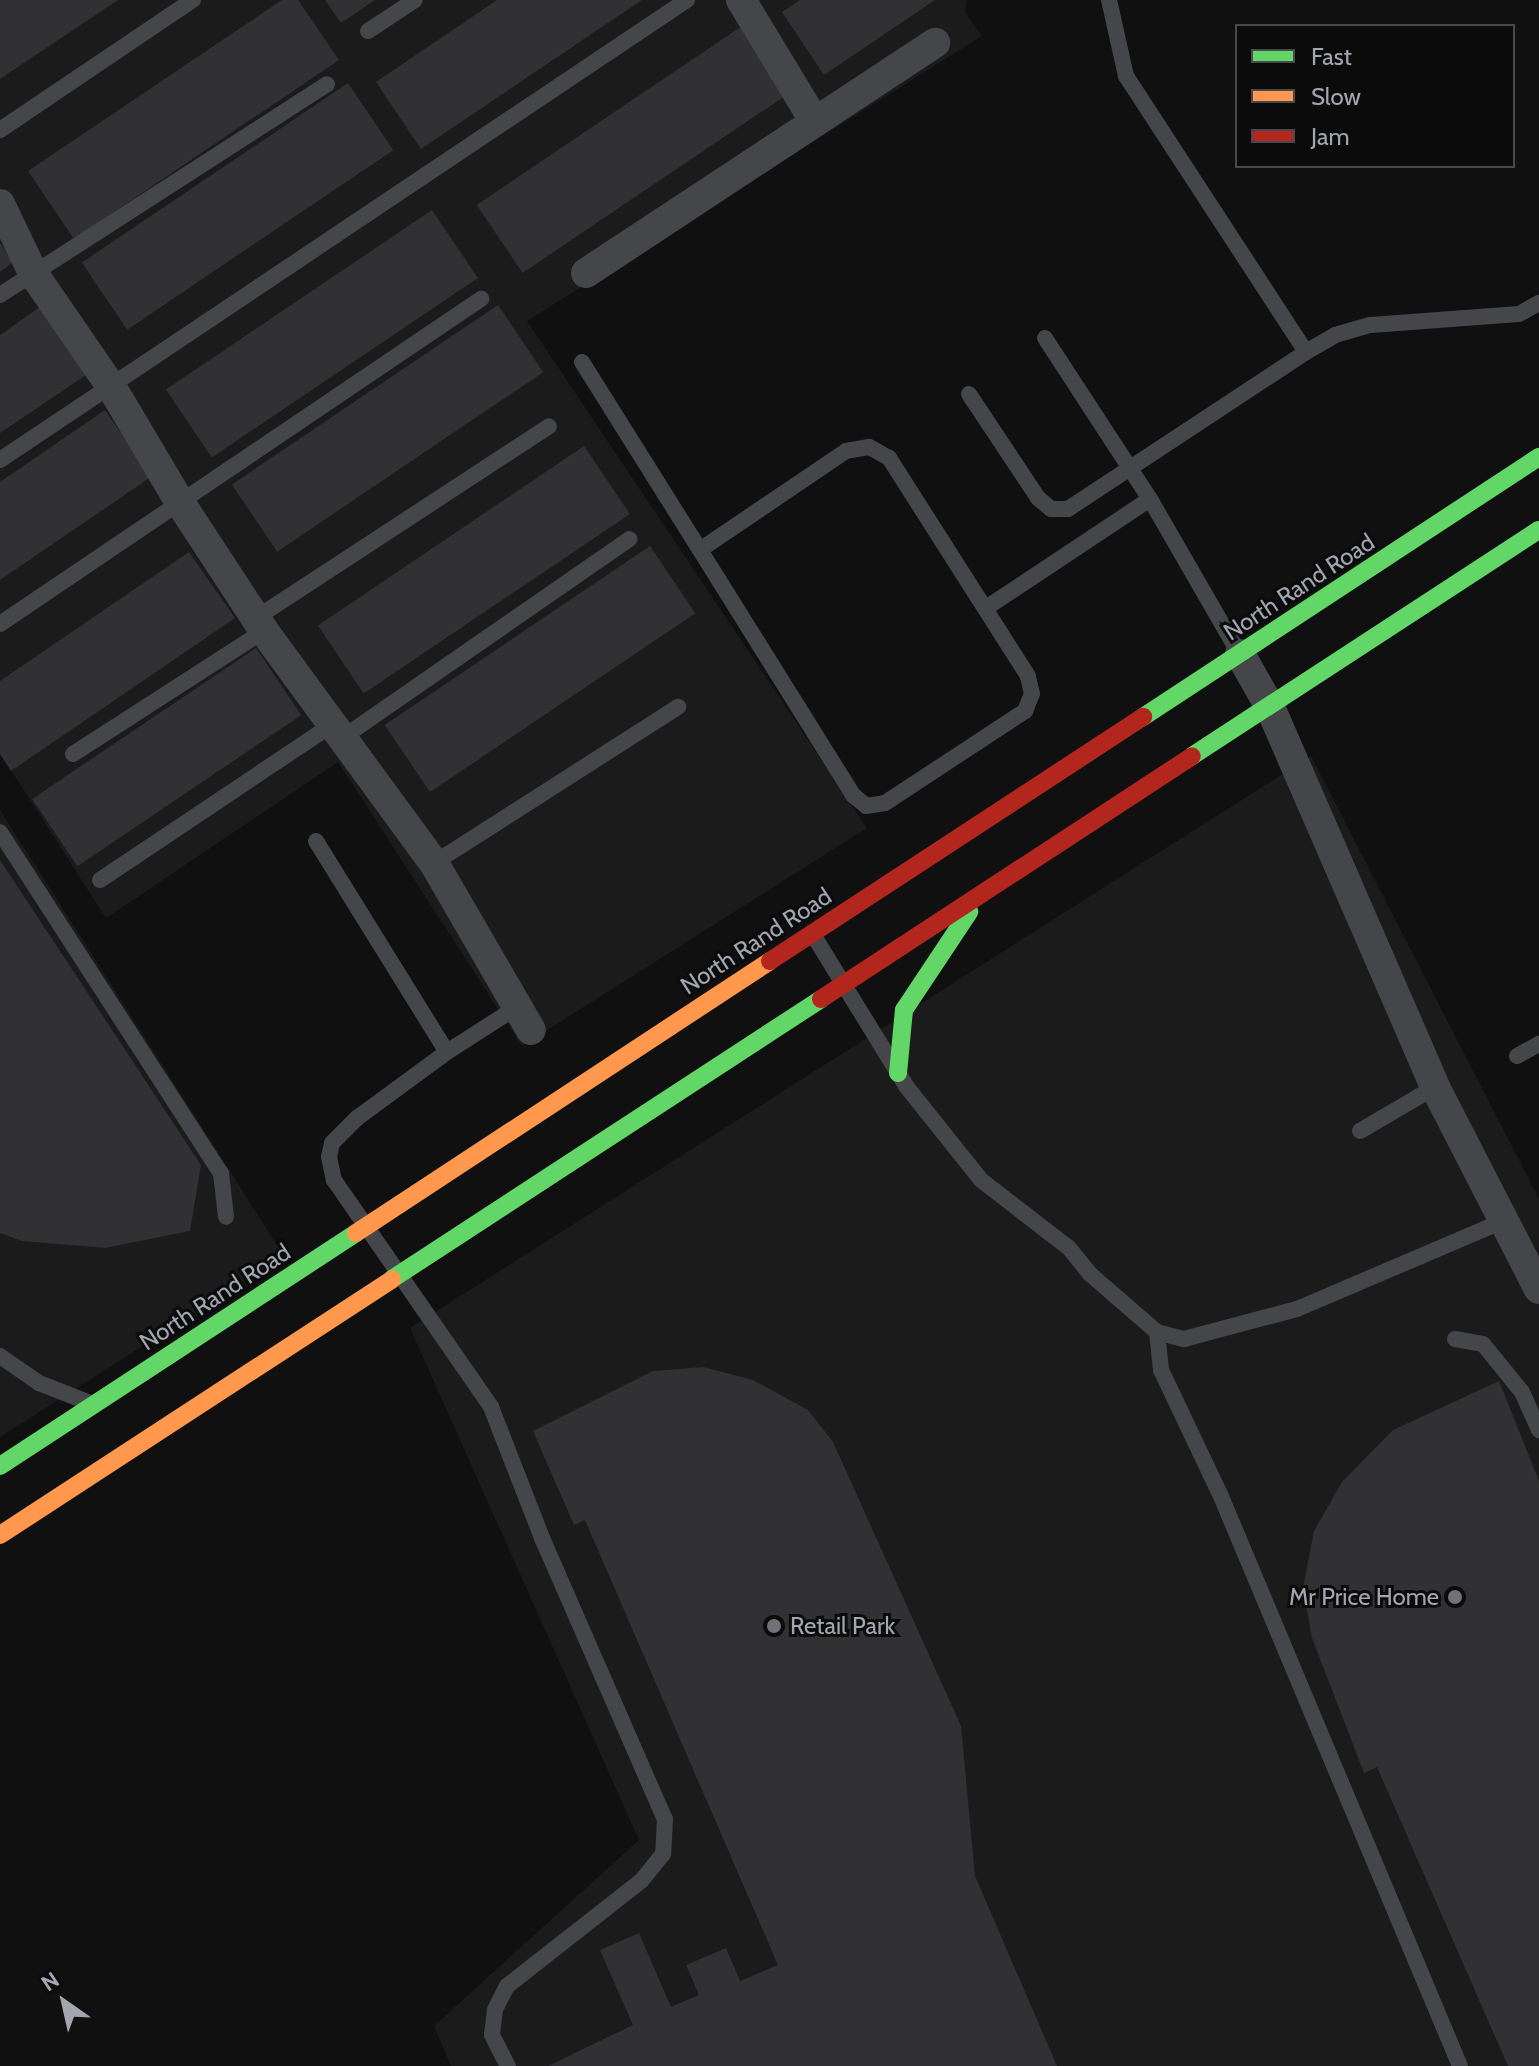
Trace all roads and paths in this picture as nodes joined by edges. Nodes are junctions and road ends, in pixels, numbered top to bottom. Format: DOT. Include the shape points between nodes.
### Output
graph roads {
  1 [pos="193,0"];
  2 [pos="415,0"];
  3 [pos="687,0"];
  4 [pos="741,0"];
  5 [pos="1109,0"];
  6 [pos="368,31"];
  7 [pos="935,43"];
  8 [pos="327,84"];
  9 [pos="815,122"];
  10 [pos="0,130"];
  11 [pos="0,204"];
  12 [pos="33,273"];
  13 [pos="586,273"];
  14 [pos="0,295"];
  15 [pos="481,299"];
  16 [pos="1539,303"];
  17 [pos="1045,338"];
  18 [pos="1306,352"];
  19 [pos="582,362"];
  20 [pos="112,388"];
  21 [pos="969,394"];
  22 [pos="549,426"];
  23 [pos="1539,457"];
  24 [pos="0,460"];
  25 [pos="1129,467"];
  26 [pos="1150,499"];
  27 [pos="181,504"];
  28 [pos="1539,530"];
  29 [pos="629,539"];
  30 [pos="700,550"];
  31 [pos="986,608"];
  32 [pos="0,624"];
  33 [pos="260,624"];
  34 [pos="1240,654"];
  35 [pos="678,707"];
  36 [pos="1270,707"];
  37 [pos="339,730"];
  38 [pos="73,754"];
  39 [pos="0,832"];
  40 [pos="316,841"];
  41 [pos="434,863"];
  42 [pos="100,880"];
  43 [pos="981,895"];
  44 [pos="812,932"];
  45 [pos="843,985"];
  46 [pos="524,1019"];
  47 [pos="1539,1044"];
  48 [pos="447,1052"];
  49 [pos="1517,1056"];
  50 [pos="898,1073"];
  51 [pos="1435,1087"];
  52 [pos="1360,1131"];
  53 [pos="226,1217"];
  54 [pos="1506,1220"];
  55 [pos="368,1227"];
  56 [pos="401,1271"];
  57 [pos="1539,1289"];
  58 [pos="1157,1332"];
  59 [pos="1455,1339"];
  60 [pos="0,1356"];
  61 [pos="93,1404"];
  62 [pos="1539,1430"];
  63 [pos="0,1466"];
  64 [pos="0,1535"];
  65 [pos="508,2066"];
  66 [pos="1460,2066"];
  1 -- 10 [label="lane"];
  2 -- 6 [label="lane"];
  3 -- 20 [label="lane"];
  4 -- 9 [label="street"];
  5 -- 18 [label="lane" via="1126,76"];
  7 -- 9 [label="street"];
  8 -- 12 [label="lane"];
  9 -- 13 [label="street"];
  11 -- 12 [label="street"];
  12 -- 14 [label="lane"];
  12 -- 20 [label="street"];
  15 -- 27 [label="lane"];
  16 -- 18 [label="lane" via="1519,314 1371,325 1335,335"];
  17 -- 25 [label="lane"];
  18 -- 25 [label="lane"];
  19 -- 30 [label="lane"];
  20 -- 24 [label="lane"];
  20 -- 27 [label="street"];
  21 -- 25 [label="lane" via="1038,498 1051,509 1068,509"];
  22 -- 33 [label="lane"];
  23 -- 34 [label="main road, North Rand Road"];
  25 -- 26 [label="lane"];
  26 -- 31 [label="lane"];
  26 -- 34 [label="lane"];
  27 -- 32 [label="lane"];
  27 -- 33 [label="street"];
  28 -- 36 [label="main road"];
  29 -- 37 [label="lane"];
  30 -- 31 [label="lane" via="846,451 869,447 889,458"];
  30 -- 31 [label="lane" via="853,795 866,806 885,803 1025,711 1032,694 1028,676"];
  33 -- 37 [label="street"];
  33 -- 38 [label="lane"];
  34 -- 36 [label="street"];
  34 -- 44 [label="main road, North Rand Road"];
  35 -- 41 [label="lane"];
  36 -- 43 [label="main road"];
  36 -- 51 [label="street"];
  37 -- 41 [label="street"];
  37 -- 42 [label="lane"];
  39 -- 53 [label="lane" via="221,1173"];
  40 -- 48 [label="lane"];
  41 -- 46 [label="street"];
  43 -- 45 [label="main road"];
  43 -- 50 [label="main road" via="904,1010"];
  44 -- 45 [label="lane"];
  44 -- 55 [label="main road, North Rand Road"];
  45 -- 50 [label="lane"];
  45 -- 56 [label="main road"];
  46 -- 48 [label="lane"];
  47 -- 49 [label="lane"];
  48 -- 55 [label="lane" via="357,1118 332,1143 334,1180"];
  50 -- 58 [label="lane" via="981,1180 1069,1248 1090,1274"];
  51 -- 52 [label="lane"];
  51 -- 54 [label="street"];
  54 -- 57 [label="street"];
  54 -- 58 [label="lane" via="1297,1309 1184,1339"];
  55 -- 56 [label="lane"];
  55 -- 61 [label="main road, North Rand Road"];
  56 -- 64 [label="main road"];
  56 -- 65 [label="lane" via="491,1407 665,1819 663,1854 641,1881 507,1986 495,2010 492,2035"];
  58 -- 66 [label="lane" via="1161,1370 1217,1485"];
  59 -- 62 [label="lane" via="1483,1344 1522,1392"];
  60 -- 61 [label="lane" via="39,1383"];
  61 -- 63 [label="main road, North Rand Road"];
}
